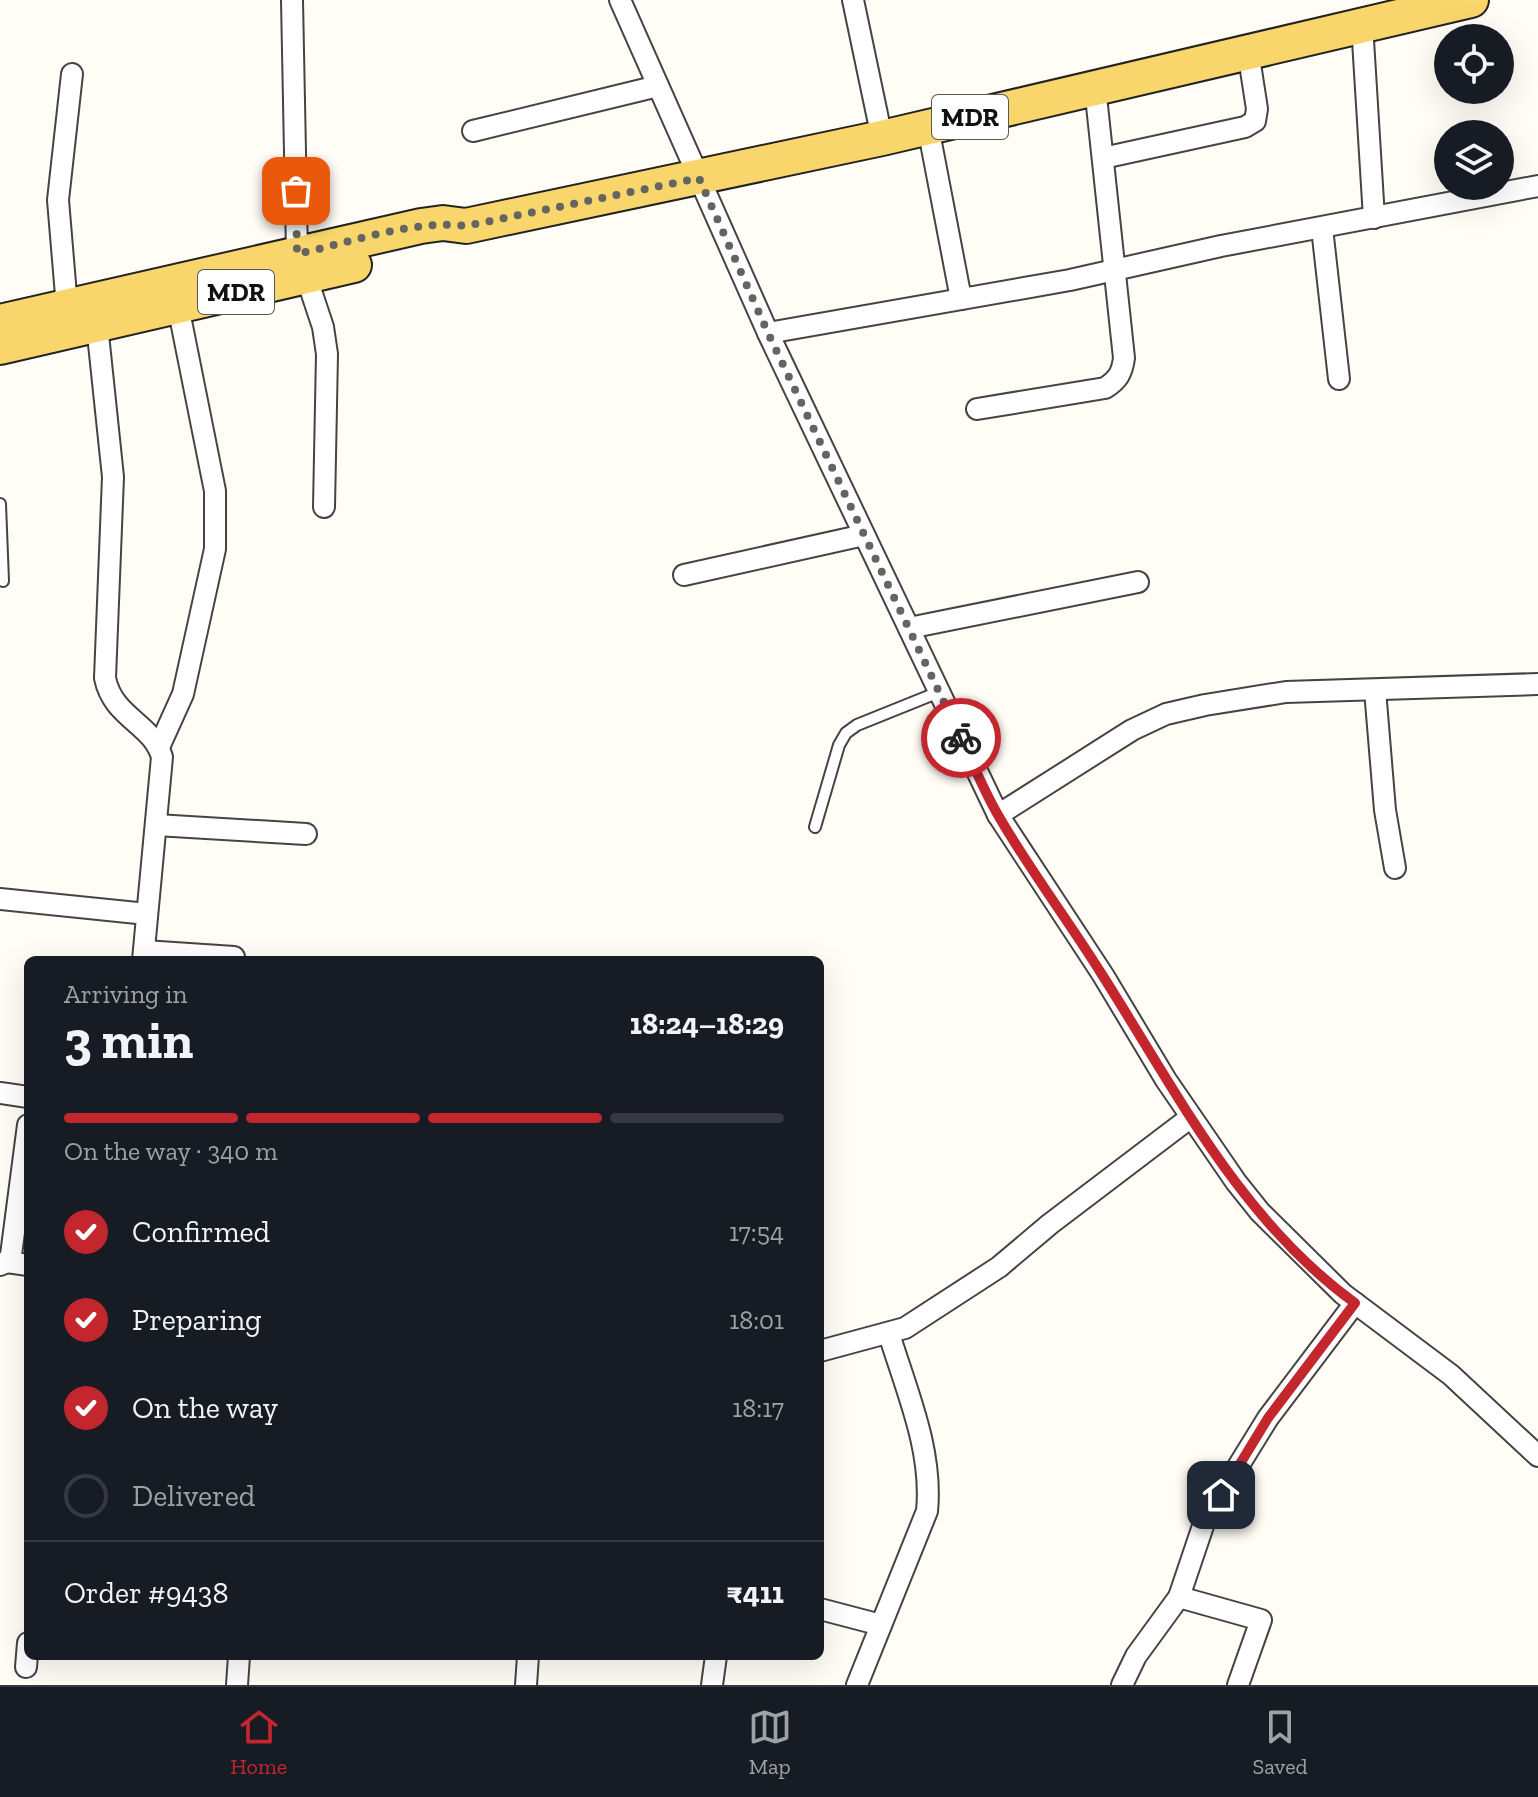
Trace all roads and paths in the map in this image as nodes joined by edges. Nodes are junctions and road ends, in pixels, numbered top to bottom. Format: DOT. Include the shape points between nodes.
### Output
graph roads {
  1 [pos="292,0"];
  2 [pos="620,0"];
  3 [pos="853,0"];
  4 [pos="1471,0"];
  5 [pos="1362,24"];
  6 [pos="1248,51"];
  7 [pos="72,74"];
  8 [pos="658,86"];
  9 [pos="1095,87"];
  10 [pos="928,127"];
  11 [pos="473,131"];
  12 [pos="882,138"];
  13 [pos="1103,158"];
  14 [pos="699,178"];
  15 [pos="1538,186"];
  16 [pos="1374,218"];
  17 [pos="1322,228"];
  18 [pos="301,265"];
  19 [pos="1115,270"];
  20 [pos="961,299"];
  21 [pos="178,306"];
  22 [pos="67,307"];
  23 [pos="0,322"];
  24 [pos="97,325"];
  25 [pos="768,333"];
  26 [pos="0,347"];
  27 [pos="1339,379"];
  28 [pos="977,409"];
  29 [pos="0,504"];
  30 [pos="324,507"];
  31 [pos="864,535"];
  32 [pos="684,575"];
  33 [pos="3,581"];
  34 [pos="1138,582"];
  35 [pos="909,628"];
  36 [pos="1538,684"];
  37 [pos="1375,690"];
  38 [pos="939,692"];
  39 [pos="159,747"];
  40 [pos="998,815"];
  41 [pos="156,825"];
  42 [pos="815,827"];
  43 [pos="306,834"];
  44 [pos="1395,868"];
  45 [pos="0,899"];
  46 [pos="147,914"];
  47 [pos="143,956"];
  48 [pos="0,1093"];
  49 [pos="24,1096"];
  50 [pos="1191,1117"];
  51 [pos="24,1142"];
  52 [pos="8,1210"];
  53 [pos="4,1264"];
  54 [pos="24,1265"];
  55 [pos="1355,1303"];
  56 [pos="889,1334"];
  57 [pos="824,1350"];
  58 [pos="1538,1456"];
  59 [pos="1179,1597"];
  60 [pos="824,1610"];
  61 [pos="881,1625"];
  62 [pos="27,1660"];
  63 [pos="239,1660"];
  64 [pos="528,1660"];
  65 [pos="715,1660"];
  66 [pos="26,1667"];
  67 [pos="237,1685"];
  68 [pos="526,1685"];
  69 [pos="712,1685"];
  70 [pos="857,1685"];
  71 [pos="1122,1685"];
  72 [pos="1238,1685"];
  1 -- 18 [label="street"];
  2 -- 8 [label="street"];
  3 -- 12 [label="street"];
  4 -- 5 [label="main road, MDR"];
  5 -- 6 [label="main road, MDR"];
  5 -- 16 [label="street"];
  6 -- 9 [label="main road, MDR"];
  6 -- 13 [label="street" via="1255,121"];
  7 -- 22 [label="street" via="58,200"];
  8 -- 11 [label="street"];
  8 -- 14 [label="street"];
  9 -- 10 [label="main road, MDR"];
  9 -- 13 [label="street"];
  10 -- 12 [label="main road, MDR"];
  10 -- 20 [label="street"];
  12 -- 14 [label="main road, MDR"];
  13 -- 19 [label="street"];
  14 -- 18 [label="main road, MDR" via="466,226 421,226"];
  14 -- 25 [label="street"];
  15 -- 16 [label="street"];
  16 -- 17 [label="street"];
  17 -- 19 [label="street"];
  17 -- 27 [label="street"];
  18 -- 21 [label="main road, MDR"];
  18 -- 22 [label="main road, MDR"];
  18 -- 30 [label="street" via="327,354"];
  19 -- 20 [label="street"];
  19 -- 28 [label="street" via="1124,358 1116,381 1105,388"];
  20 -- 25 [label="street"];
  21 -- 24 [label="main road, MDR"];
  21 -- 39 [label="street" via="215,491 215,549 183,694"];
  22 -- 23 [label="main road, MDR"];
  24 -- 26 [label="main road, MDR"];
  24 -- 39 [label="street" via="113,477 105,678 108,695"];
  25 -- 31 [label="street"];
  29 -- 33 [label="lane"];
  31 -- 32 [label="street"];
  31 -- 35 [label="street"];
  34 -- 35 [label="street"];
  35 -- 38 [label="street"];
  36 -- 37 [label="street"];
  37 -- 40 [label="street" via="1286,692 1166,714"];
  37 -- 44 [label="street"];
  38 -- 40 [label="street"];
  38 -- 42 [label="lane" via="846,733"];
  39 -- 41 [label="street"];
  40 -- 50 [label="street"];
  41 -- 43 [label="street"];
  41 -- 46 [label="street"];
  45 -- 46 [label="street"];
  46 -- 47 [label="street"];
  48 -- 49 [label="street"];
  50 -- 55 [label="street" via="1260,1212"];
  50 -- 56 [label="street" via="999,1267"];
  51 -- 52 [label="street"];
  52 -- 53 [label="street" via="11,1255"];
  53 -- 54 [label="street"];
  55 -- 58 [label="street" via="1451,1375"];
  55 -- 59 [label="street" via="1268,1418 1205,1520"];
  56 -- 57 [label="street"];
  56 -- 61 [label="street" via="922,1443 929,1491 927,1511"];
  59 -- 71 [label="street" via="1136,1656"];
  59 -- 72 [label="street" via="1261,1620"];
  60 -- 61 [label="street"];
  61 -- 70 [label="street"];
  62 -- 66 [label="street"];
  63 -- 67 [label="street"];
  64 -- 68 [label="street"];
  65 -- 69 [label="street"];
}
